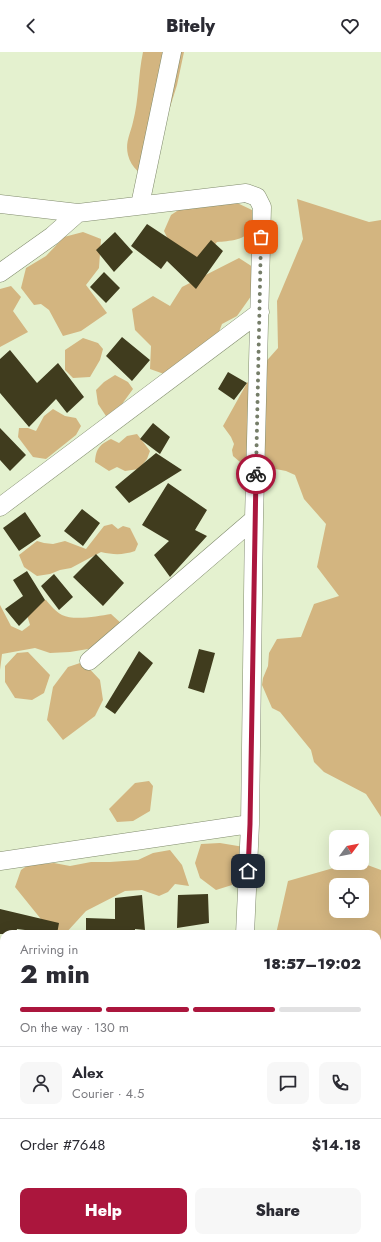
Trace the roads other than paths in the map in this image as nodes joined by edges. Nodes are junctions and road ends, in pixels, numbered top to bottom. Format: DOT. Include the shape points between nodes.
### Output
graph roads {
  1 [pos="172,52"];
  2 [pos="0,204"];
  3 [pos="140,205"];
  4 [pos="78,213"];
  5 [pos="0,273"];
  6 [pos="260,312"];
  7 [pos="0,507"];
  8 [pos="254,519"];
  9 [pos="89,661"];
  10 [pos="250,824"];
  11 [pos="0,861"];
  12 [pos="245,930"];
  1 -- 3 [label="street"];
  2 -- 4 [label="street"];
  3 -- 4 [label="street"];
  3 -- 6 [label="street" via="246,193 256,197 262,207"];
  4 -- 5 [label="street" via="52,236"];
  6 -- 7 [label="street"];
  6 -- 8 [label="street"];
  8 -- 9 [label="street"];
  8 -- 10 [label="street"];
  10 -- 11 [label="street"];
  10 -- 12 [label="street"];
}
